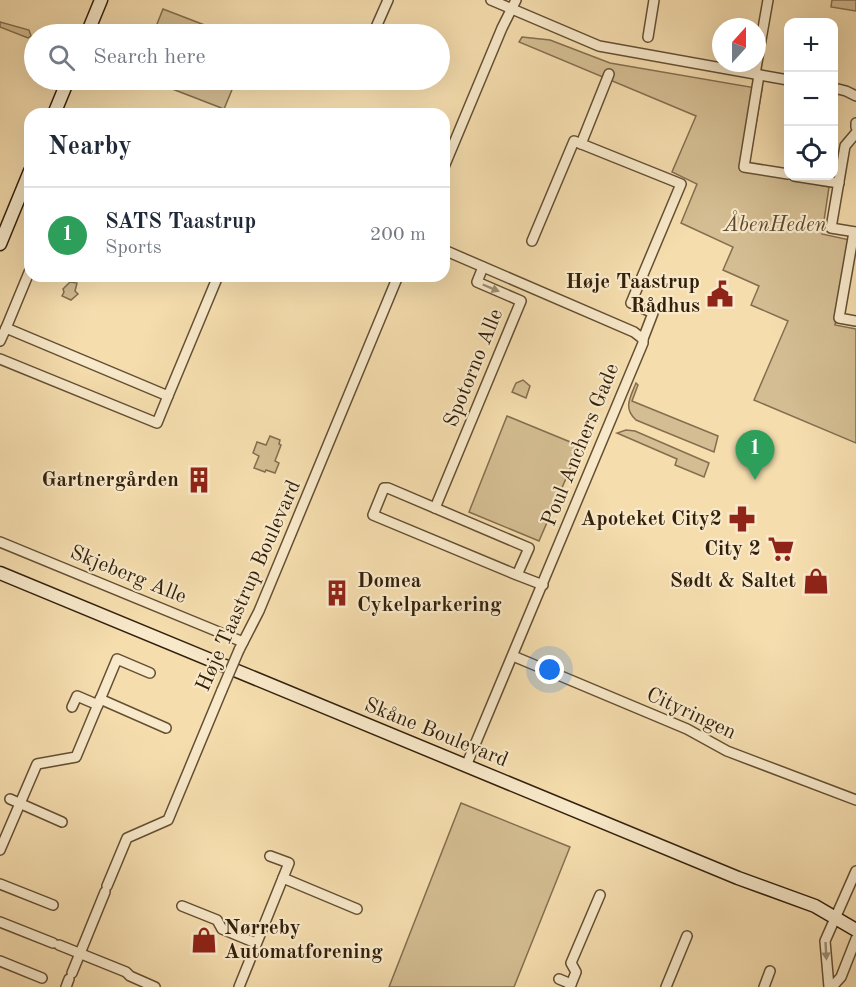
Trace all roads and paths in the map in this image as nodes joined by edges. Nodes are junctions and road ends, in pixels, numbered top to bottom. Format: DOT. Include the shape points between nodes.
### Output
graph roads {
  1 [pos="101,0"];
  2 [pos="388,0"];
  3 [pos="491,0"];
  4 [pos="654,0"];
  5 [pos="768,0"];
  6 [pos="514,5"];
  7 [pos="91,24"];
  8 [pos="377,24"];
  9 [pos="648,37"];
  10 [pos="609,74"];
  11 [pos="757,75"];
  12 [pos="784,79"];
  13 [pos="838,89"];
  14 [pos="64,90"];
  15 [pos="856,96"];
  16 [pos="56,108"];
  17 [pos="856,133"];
  18 [pos="581,144"];
  19 [pos="450,153"];
  20 [pos="784,173"];
  21 [pos="820,180"];
  22 [pos="839,183"];
  23 [pos="24,186"];
  24 [pos="855,232"];
  25 [pos="532,241"];
  26 [pos="0,244"];
  27 [pos="450,253"];
  28 [pos="483,267"];
  29 [pos="25,282"];
  30 [pos="216,282"];
  31 [pos="396,282"];
  32 [pos="856,321"];
  33 [pos="6,328"];
  34 [pos="643,339"];
  35 [pos="0,342"];
  36 [pos="0,359"];
  37 [pos="168,396"];
  38 [pos="435,508"];
  39 [pos="0,542"];
  40 [pos="0,573"];
  41 [pos="518,575"];
  42 [pos="543,585"];
  43 [pos="241,646"];
  44 [pos="513,656"];
  45 [pos="150,672"];
  46 [pos="99,702"];
  47 [pos="72,707"];
  48 [pos="166,728"];
  49 [pos="466,766"];
  50 [pos="856,800"];
  51 [pos="15,801"];
  52 [pos="62,822"];
  53 [pos="0,850"];
  54 [pos="270,856"];
  55 [pos="856,871"];
  56 [pos="283,878"];
  57 [pos="0,884"];
  58 [pos="600,895"];
  59 [pos="53,905"];
  60 [pos="182,906"];
  61 [pos="357,909"];
  62 [pos="836,918"];
  63 [pos="0,922"];
  64 [pos="856,930"];
  65 [pos="687,936"];
  66 [pos="856,939"];
  67 [pos="256,943"];
  68 [pos="80,953"];
  69 [pos="0,960"];
  70 [pos="770,971"];
  71 [pos="42,978"];
  72 [pos="559,979"];
  73 [pos="69,980"];
  74 [pos="570,986"];
  75 [pos="155,987"];
  76 [pos="239,987"];
  77 [pos="666,987"];
  78 [pos="764,987"];
  79 [pos="830,987"];
  1 -- 7 [label="street"];
  2 -- 8 [label="street"];
  3 -- 6 [label="street"];
  4 -- 9 [label="street"];
  5 -- 11 [label="street"];
  6 -- 11 [label="street" via="599,46"];
  6 -- 19 [label="street"];
  10 -- 18 [label="street"];
  11 -- 12 [label="street"];
  11 -- 20 [label="street" via="744,167"];
  13 -- 15 [label="street"];
  14 -- 16 [label="street"];
  17 -- 22 [label="street" via="845,146"];
  18 -- 25 [label="street" via="574,141"];
  18 -- 34 [label="street" via="681,184 631,303 653,313"];
  21 -- 22 [label="street"];
  22 -- 24 [label="street" via="831,228"];
  23 -- 26 [label="street"];
  24 -- 32 [label="street" via="839,318"];
  27 -- 28 [label="street"];
  28 -- 34 [label="street"];
  28 -- 38 [label="street, Spotorno Alle, one-way" via="477,282 521,301"];
  29 -- 33 [label="street"];
  30 -- 37 [label="street"];
  31 -- 43 [label="street, Høje Taastrup Boulevard"];
  33 -- 35 [label="street"];
  33 -- 37 [label="street"];
  34 -- 42 [label="street, Poul Anchers Gade"];
  36 -- 37 [label="street" via="157,423"];
  38 -- 41 [label="street" via="529,548"];
  38 -- 41 [label="street" via="384,488 372,515"];
  39 -- 43 [label="street, Skjeberg Alle"];
  40 -- 49 [label="street, Skåne Boulevard"];
  41 -- 42 [label="street"];
  42 -- 44 [label="street, Poul Anchers Gade"];
  43 -- 68 [label="street, Høje Taastrup Boulevard, bridge" via="168,820 128,838"];
  44 -- 49 [label="street, Poul Anchers Gade"];
  44 -- 50 [label="street, Cityringen" via="687,729 726,751"];
  45 -- 46 [label="street" via="117,659"];
  46 -- 47 [label="street" via="76,696"];
  46 -- 48 [label="street"];
  46 -- 51 [label="street" via="76,757 37,764 33,780"];
  49 -- 62 [label="street, Skåne Boulevard" via="815,906"];
  51 -- 52 [label="street"];
  51 -- 53 [label="street"];
  54 -- 56 [label="street" via="289,863"];
  55 -- 62 [label="street"];
  56 -- 61 [label="street"];
  56 -- 67 [label="street"];
  57 -- 59 [label="street"];
  58 -- 74 [label="street" via="571,963 576,972"];
  60 -- 67 [label="street" via="217,920 222,929"];
  62 -- 64 [label="street, Skåne Boulevard"];
  62 -- 79 [label="street, one-way" via="824,945"];
  63 -- 68 [label="street"];
  65 -- 77 [label="street"];
  66 -- 79 [label="street" via="841,977"];
  67 -- 76 [label="street"];
  68 -- 73 [label="street, Høje Taastrup Boulevard"];
  68 -- 75 [label="street"];
  69 -- 71 [label="street"];
  70 -- 78 [label="street"];
  72 -- 74 [label="street"];
}
